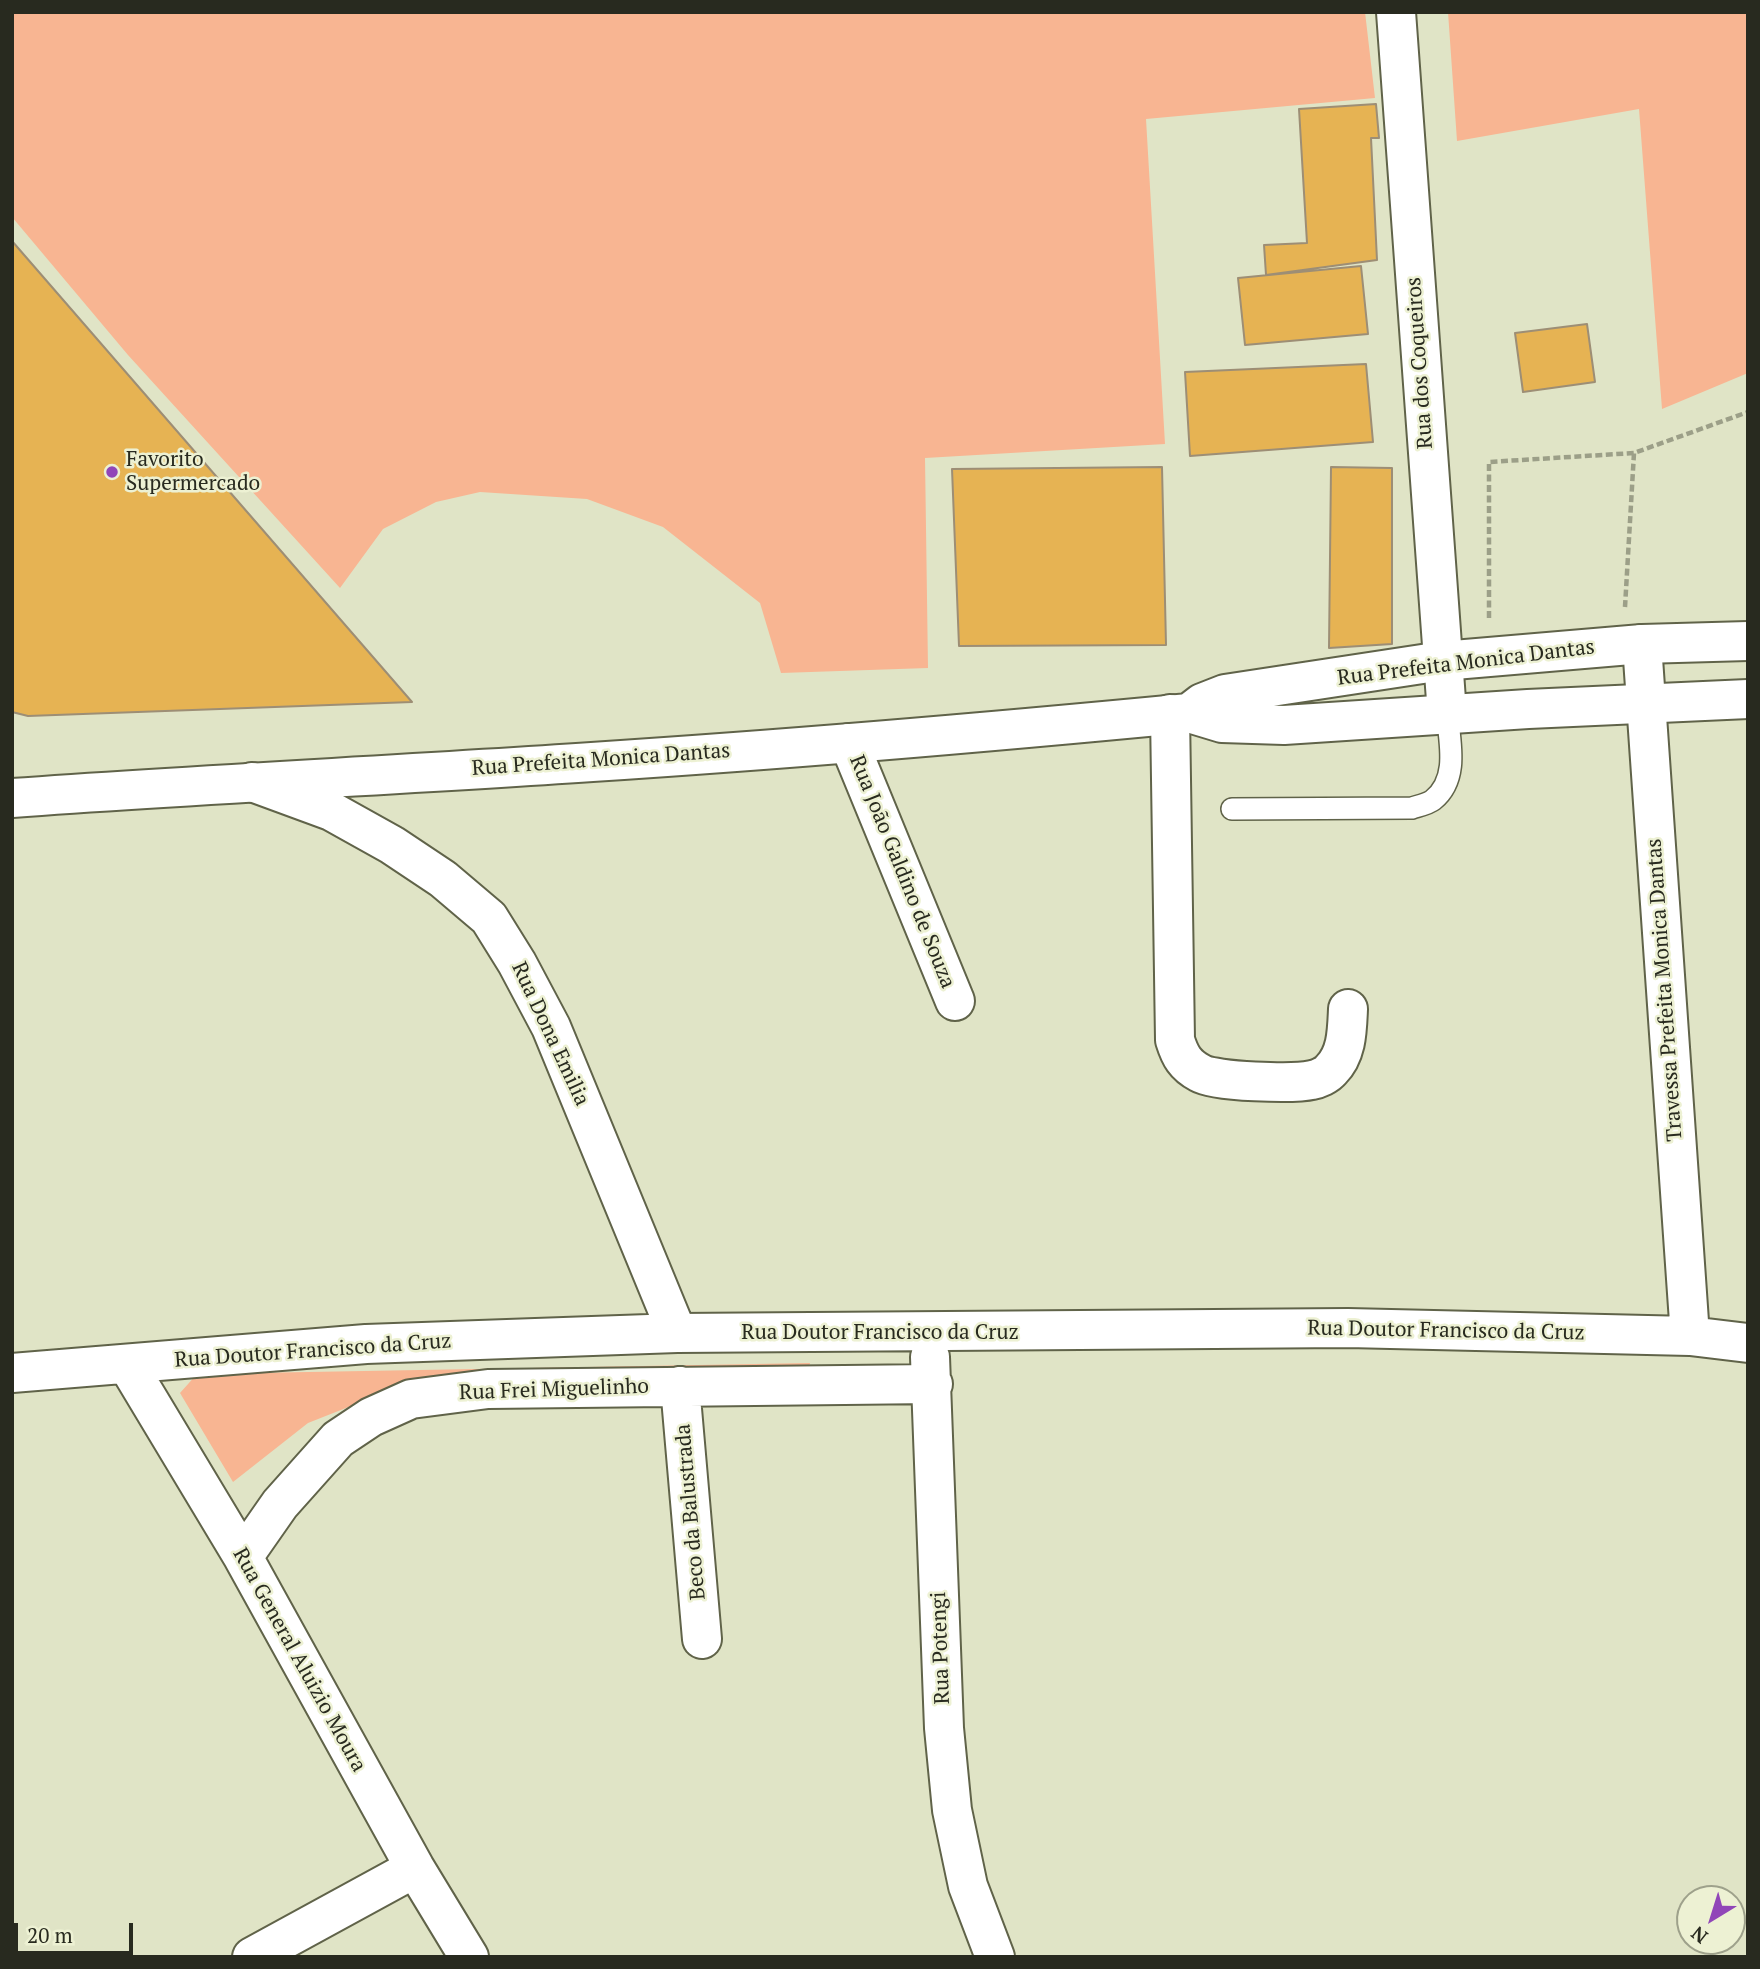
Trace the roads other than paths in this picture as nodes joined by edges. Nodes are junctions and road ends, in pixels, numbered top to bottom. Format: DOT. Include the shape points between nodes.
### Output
graph roads {
  1 [pos="1396,12"];
  2 [pos="1633,631"];
  3 [pos="1748,641"];
  4 [pos="1442,661"];
  5 [pos="1748,699"];
  6 [pos="1645,702"];
  7 [pos="1180,714"];
  8 [pos="1447,714"];
  9 [pos="849,743"];
  10 [pos="250,781"];
  11 [pos="12,798"];
  12 [pos="1231,810"];
  13 [pos="955,1001"];
  14 [pos="1348,1009"];
  15 [pos="928,1333"];
  16 [pos="677,1334"];
  17 [pos="1690,1336"];
  18 [pos="1748,1342"];
  19 [pos="127,1364"];
  20 [pos="12,1373"];
  21 [pos="933,1384"];
  22 [pos="680,1386"];
  23 [pos="243,1556"];
  24 [pos="702,1639"];
  25 [pos="415,1868"];
  26 [pos="252,1957"];
  27 [pos="469,1957"];
  28 [pos="995,1957"];
  1 -- 4 [label="street, Rua dos Coqueiros"];
  2 -- 3 [label="street, Rua Prefeita Monica Dantas"];
  2 -- 4 [label="street, Rua Prefeita Monica Dantas"];
  2 -- 6 [label="street, Travessa Prefeita Monica Dantas"];
  4 -- 7 [label="street, Rua Prefeita Monica Dantas" via="1225,695"];
  4 -- 8 [label="street, Rua dos Coqueiros"];
  5 -- 6 [label="street, Rua Prefeita Monica Dantas"];
  6 -- 8 [label="street, Rua Prefeita Monica Dantas"];
  6 -- 17 [label="street, Travessa Prefeita Monica Dantas"];
  7 -- 8 [label="street, Rua Prefeita Monica Dantas" via="1222,723 1284,725"];
  7 -- 9 [label="street, Rua Prefeita Monica Dantas"];
  7 -- 14 [label="street" via="1175,1040 1180,1056 1202,1075 1217,1079 1316,1080 1331,1071 1340,1058 1346,1044"];
  8 -- 12 [label="lane" via="1452,765 1445,785 1432,801 1412,808"];
  9 -- 10 [label="street, Rua Prefeita Monica Dantas"];
  9 -- 13 [label="street, Rua João Galdino de Souza"];
  10 -- 11 [label="street, Rua Prefeita Monica Dantas"];
  10 -- 16 [label="street, Rua Dona Emilia" via="331,811 443,879 489,918 551,1027"];
  15 -- 16 [label="street, Rua Doutor Francisco da Cruz"];
  15 -- 17 [label="street, Rua Doutor Francisco da Cruz" via="1348,1328"];
  15 -- 21 [label="street, Rua Potengi"];
  16 -- 19 [label="street, Rua Doutor Francisco da Cruz" via="366,1343"];
  17 -- 18 [label="street, Rua Doutor Francisco da Cruz"];
  19 -- 20 [label="street, Rua Doutor Francisco da Cruz"];
  19 -- 23 [label="street, Rua General Aluizio Moura"];
  21 -- 22 [label="street, Rua Frei Miguelinho"];
  21 -- 28 [label="street, Rua Potengi" via="944,1728 952,1811 968,1886"];
  22 -- 23 [label="street, Rua Frei Miguelinho" via="488,1389 411,1399 390,1407 338,1440 280,1504"];
  22 -- 24 [label="street, Beco da Balustrada"];
  23 -- 25 [label="street, Rua General Aluizio Moura"];
  25 -- 26 [label="street"];
  25 -- 27 [label="street, Rua General Aluizio Moura"];
}
